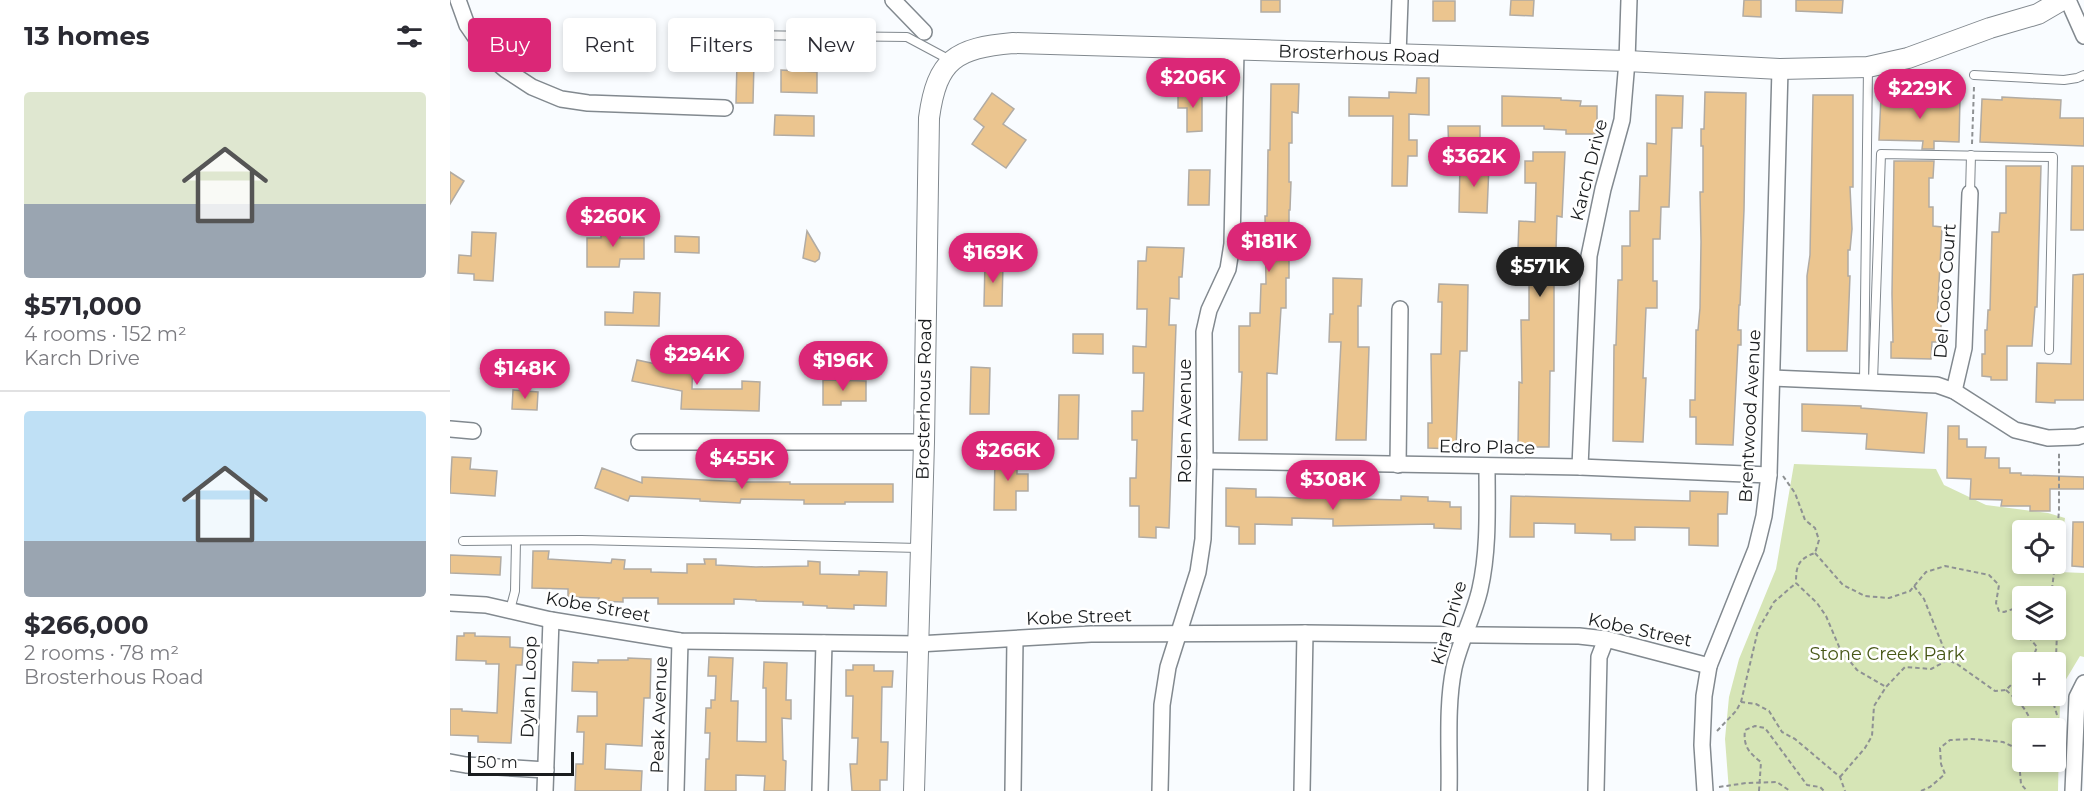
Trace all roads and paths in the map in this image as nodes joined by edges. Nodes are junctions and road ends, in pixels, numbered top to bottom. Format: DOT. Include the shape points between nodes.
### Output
graph roads {
  1 [pos="458,0"];
  2 [pos="893,0"];
  3 [pos="1400,0"];
  4 [pos="1629,0"];
  5 [pos="2062,0"];
  6 [pos="2068,0"];
  7 [pos="924,32"];
  8 [pos="774,35"];
  9 [pos="2084,36"];
  10 [pos="1236,50"];
  11 [pos="1398,55"];
  12 [pos="950,60"];
  13 [pos="1627,61"];
  14 [pos="1868,68"];
  15 [pos="1780,69"];
  16 [pos="1974,75"];
  17 [pos="2084,75"];
  18 [pos="725,108"];
  19 [pos="1971,155"];
  20 [pos="1970,193"];
  21 [pos="1400,309"];
  22 [pos="2049,350"];
  23 [pos="1773,378"];
  24 [pos="1868,381"];
  25 [pos="1954,391"];
  26 [pos="450,429"];
  27 [pos="472,431"];
  28 [pos="2084,435"];
  29 [pos="2060,437"];
  30 [pos="639,441"];
  31 [pos="924,442"];
  32 [pos="1205,461"];
  33 [pos="1398,465"];
  34 [pos="1487,466"];
  35 [pos="1580,467"];
  36 [pos="1769,475"];
  37 [pos="2058,520"];
  38 [pos="463,541"];
  39 [pos="516,542"];
  40 [pos="921,548"];
  41 [pos="1815,553"];
  42 [pos="1796,584"];
  43 [pos="1914,586"];
  44 [pos="450,603"];
  45 [pos="2012,609"];
  46 [pos="510,610"];
  47 [pos="550,620"];
  48 [pos="1178,633"];
  49 [pos="1305,633"];
  50 [pos="1465,634"];
  51 [pos="1015,639"];
  52 [pos="1606,639"];
  53 [pos="681,641"];
  54 [pos="824,643"];
  55 [pos="918,644"];
  56 [pos="1948,660"];
  57 [pos="1709,666"];
  58 [pos="2084,683"];
  59 [pos="2012,684"];
  60 [pos="1886,687"];
  61 [pos="2006,690"];
  62 [pos="1741,702"];
  63 [pos="2030,718"];
  64 [pos="1715,733"];
  65 [pos="2012,745"];
  66 [pos="450,762"];
  67 [pos="546,770"];
  68 [pos="2021,772"];
  69 [pos="1840,777"];
  70 [pos="1759,782"];
  71 [pos="1705,790"];
  72 [pos="545,791"];
  73 [pos="676,791"];
  74 [pos="820,791"];
  75 [pos="914,791"];
  76 [pos="1013,791"];
  77 [pos="1160,791"];
  78 [pos="1302,791"];
  79 [pos="1449,791"];
  80 [pos="1596,791"];
  81 [pos="1759,791"];
  82 [pos="1790,791"];
  83 [pos="1824,791"];
  84 [pos="1845,791"];
  85 [pos="1921,791"];
  86 [pos="2027,791"];
  87 [pos="2073,791"];
  1 -- 18 [label="street" via="467,25 487,54 532,87 561,99"];
  2 -- 7 [label="street"];
  3 -- 11 [label="street"];
  4 -- 13 [label="street, Karch Drive"];
  5 -- 14 [label="street, Brosterhous Road" via="2038,14"];
  6 -- 9 [label="street"];
  8 -- 12 [label="lane" via="907,37"];
  10 -- 11 [label="street, Brosterhous Road"];
  10 -- 12 [label="street, Brosterhous Road" via="1013,43 968,50"];
  10 -- 32 [label="street, Rolen Avenue" via="1233,244 1228,269 1209,310 1204,332"];
  11 -- 13 [label="street, Brosterhous Road"];
  12 -- 31 [label="street, Brosterhous Road" via="939,77 929,118"];
  13 -- 15 [label="street, Brosterhous Road"];
  13 -- 35 [label="street, Karch Drive" via="1622,120 1589,256"];
  14 -- 15 [label="street, Brosterhous Road"];
  14 -- 24 [label="lane"];
  15 -- 23 [label="street, Brentwood Avenue"];
  16 -- 17 [label="lane" via="2064,80"];
  16 -- 19 [label="path"];
  19 -- 20 [label="lane"];
  19 -- 22 [label="lane" via="2053,157"];
  19 -- 24 [label="lane" via="1881,154"];
  20 -- 25 [label="street, Del Coco Court" via="1964,348"];
  21 -- 33 [label="street"];
  23 -- 24 [label="street"];
  23 -- 36 [label="street, Brentwood Avenue"];
  24 -- 25 [label="street" via="1937,385"];
  25 -- 29 [label="street" via="2015,430"];
  26 -- 27 [label="street"];
  28 -- 29 [label="street"];
  29 -- 37 [label="path"];
  30 -- 31 [label="street"];
  31 -- 40 [label="street, Brosterhous Road"];
  32 -- 33 [label="street, Edro Place"];
  32 -- 48 [label="street, Rolen Avenue" via="1198,572"];
  33 -- 34 [label="street, Edro Place"];
  34 -- 35 [label="street, Edro Place"];
  34 -- 50 [label="street, Kira Drive" via="1483,574"];
  35 -- 36 [label="street, Edro Place"];
  36 -- 41 [label="path" via="1784,476 1795,493 1805,520 1815,528 1819,540"];
  36 -- 57 [label="street, Brentwood Avenue" via="1756,549"];
  38 -- 39 [label="lane"];
  39 -- 40 [label="lane"];
  39 -- 46 [label="lane" via="515,591"];
  40 -- 55 [label="street, Brosterhous Road"];
  41 -- 42 [label="path" via="1804,556 1799,563"];
  41 -- 43 [label="path" via="1843,585 1865,596 1889,598"];
  42 -- 60 [label="path" via="1822,610 1840,649 1857,670"];
  42 -- 62 [label="path" via="1774,602 1758,630"];
  43 -- 45 [label="path" via="1926,572 1945,566 1989,575 1999,585 1999,611"];
  43 -- 56 [label="path" via="1924,599"];
  44 -- 46 [label="street, Kobe Street" via="486,604"];
  46 -- 47 [label="street, Kobe Street"];
  47 -- 53 [label="street, Kobe Street"];
  47 -- 67 [label="street, Dylan Loop"];
  48 -- 49 [label="street, Kobe Street"];
  48 -- 51 [label="street, Kobe Street"];
  48 -- 77 [label="street, Rolen Avenue" via="1162,705"];
  49 -- 50 [label="street, Kobe Street"];
  49 -- 78 [label="street"];
  50 -- 52 [label="street, Kobe Street"];
  50 -- 79 [label="street, Kira Drive" via="1454,667"];
  51 -- 55 [label="street, Kobe Street"];
  51 -- 76 [label="street"];
  52 -- 57 [label="street, Kobe Street"];
  52 -- 80 [label="street" via="1599,657"];
  53 -- 54 [label="street, Kobe Street"];
  53 -- 73 [label="street, Peak Avenue"];
  54 -- 55 [label="street, Kobe Street"];
  54 -- 74 [label="street"];
  55 -- 75 [label="street, Brosterhous Road"];
  56 -- 60 [label="path" via="1931,669 1905,667"];
  56 -- 61 [label="path" via="1995,691"];
  57 -- 71 [label="street, Brentwood Avenue" via="1701,745"];
  58 -- 87 [label="street" via="2077,697"];
  59 -- 61 [label="path"];
  60 -- 69 [label="path" via="1874,706 1872,736"];
  61 -- 63 [label="path"];
  62 -- 64 [label="path"];
  62 -- 69 [label="path" via="1769,711 1782,732"];
  65 -- 85 [label="path" via="1950,740 1940,748 1945,774"];
  66 -- 67 [label="street"];
  67 -- 72 [label="street, Dylan Loop"];
  68 -- 86 [label="path" via="2021,784"];
  69 -- 84 [label="path"];
  70 -- 71 [label="path"];
  70 -- 81 [label="path"];
  70 -- 82 [label="path" via="1777,782"];
  70 -- 83 [label="path" via="1761,762 1744,741 1745,730 1755,726 1765,728 1807,785"];
}
